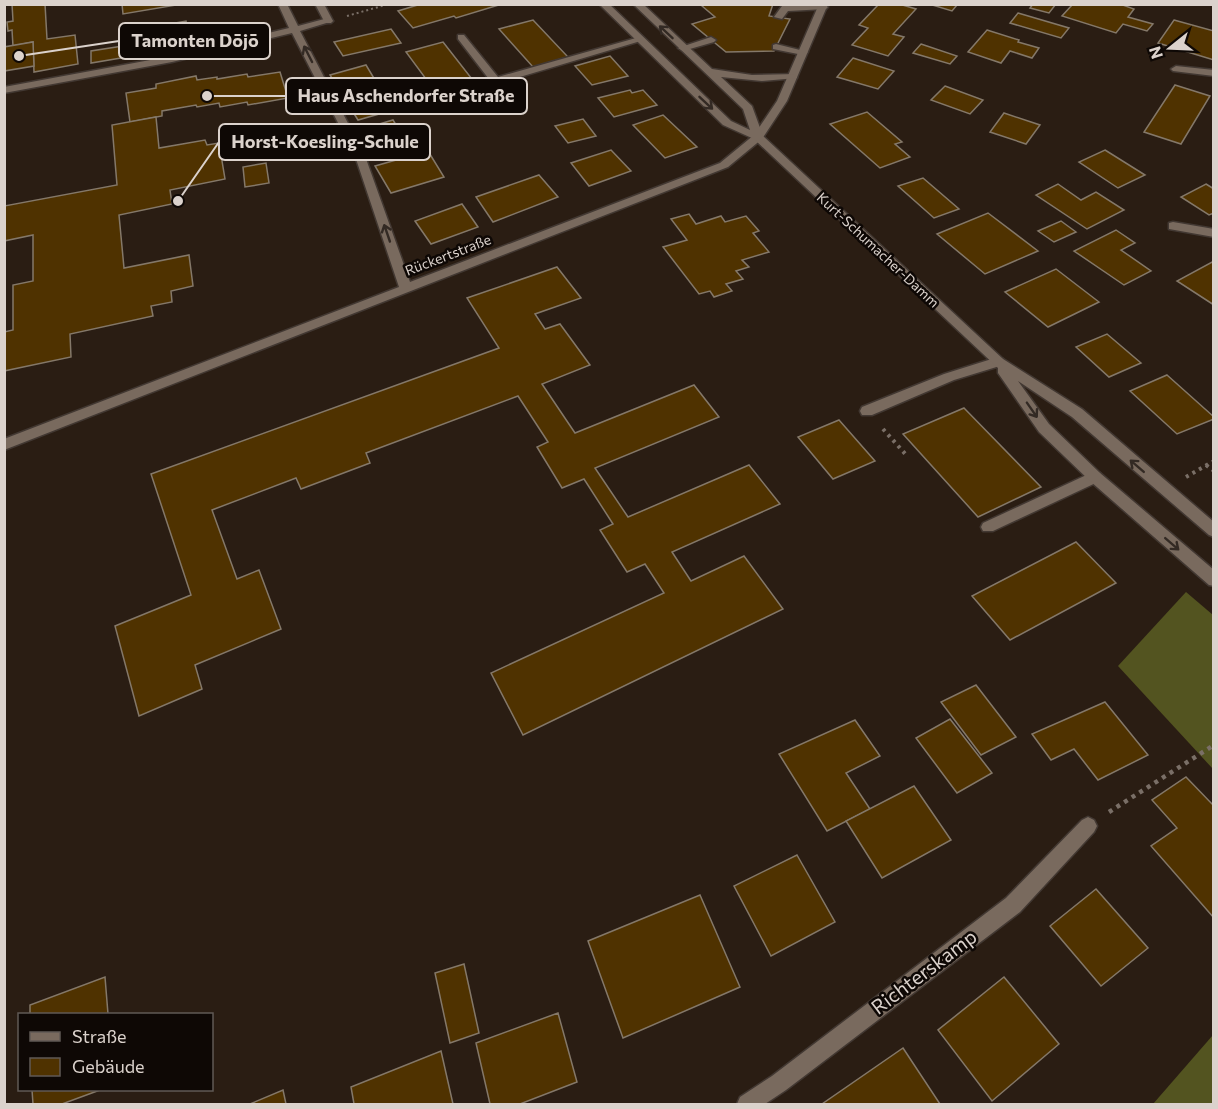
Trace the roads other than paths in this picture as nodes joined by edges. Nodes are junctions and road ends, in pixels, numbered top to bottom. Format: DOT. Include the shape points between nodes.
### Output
graph roads {
  1 [pos="282,4"];
  2 [pos="319,4"];
  3 [pos="603,4"];
  4 [pos="637,4"];
  5 [pos="823,6"];
  6 [pos="778,17"];
  7 [pos="296,29"];
  8 [pos="461,37"];
  9 [pos="639,40"];
  10 [pos="711,40"];
  11 [pos="776,47"];
  12 [pos="683,48"];
  13 [pos="803,52"];
  14 [pos="1176,69"];
  15 [pos="709,71"];
  16 [pos="1214,73"];
  17 [pos="794,76"];
  18 [pos="4,90"];
  19 [pos="758,137"];
  20 [pos="1173,226"];
  21 [pos="1214,233"];
  22 [pos="406,288"];
  23 [pos="998,362"];
  24 [pos="867,411"];
  25 [pos="4,445"];
  26 [pos="1095,477"];
  27 [pos="988,527"];
  28 [pos="1214,531"];
  29 [pos="1214,580"];
  30 [pos="1088,826"];
  31 [pos="747,1104"];
  1 -- 7 [label="street"];
  2 -- 7 [label="street" via="328,21"];
  3 -- 9 [label="street, Kurt-Schumacher-Damm"];
  12 -- 4 [label="street, Kurt-Schumacher-Damm, one-way"];
  5 -- 6 [label="street" via="784,8"];
  5 -- 13 [label="street, Rückertstraße"];
  7 -- 18 [label="street" via="172,59"];
  22 -- 7 [label="street, one-way" via="360,156"];
  8 -- 9 [label="street" via="496,81"];
  9 -- 19 [label="street, Kurt-Schumacher-Damm, one-way" via="727,123"];
  10 -- 12 [label="street"];
  11 -- 13 [label="street"];
  12 -- 15 [label="street, Kurt-Schumacher-Damm"];
  13 -- 17 [label="street, Rückertstraße"];
  14 -- 16 [label="street"];
  15 -- 17 [label="street" via="757,80"];
  15 -- 19 [label="street, Kurt-Schumacher-Damm" via="748,108"];
  17 -- 19 [label="street, Rückertstraße"];
  19 -- 22 [label="street, Rückertstraße" via="724,165"];
  19 -- 23 [label="street, Kurt-Schumacher-Damm"];
  20 -- 21 [label="street"];
  22 -- 25 [label="street, Rückertstraße"];
  23 -- 24 [label="street" via="949,377"];
  23 -- 26 [label="street, Kurt-Schumacher-Damm, one-way" via="1044,428"];
  28 -- 23 [label="street, Kurt-Schumacher-Damm, one-way" via="1077,413"];
  26 -- 27 [label="street"];
  26 -- 29 [label="street, Kurt-Schumacher-Damm, one-way"];
  30 -- 31 [label="street, Richterskamp" via="1013,905"];
}
